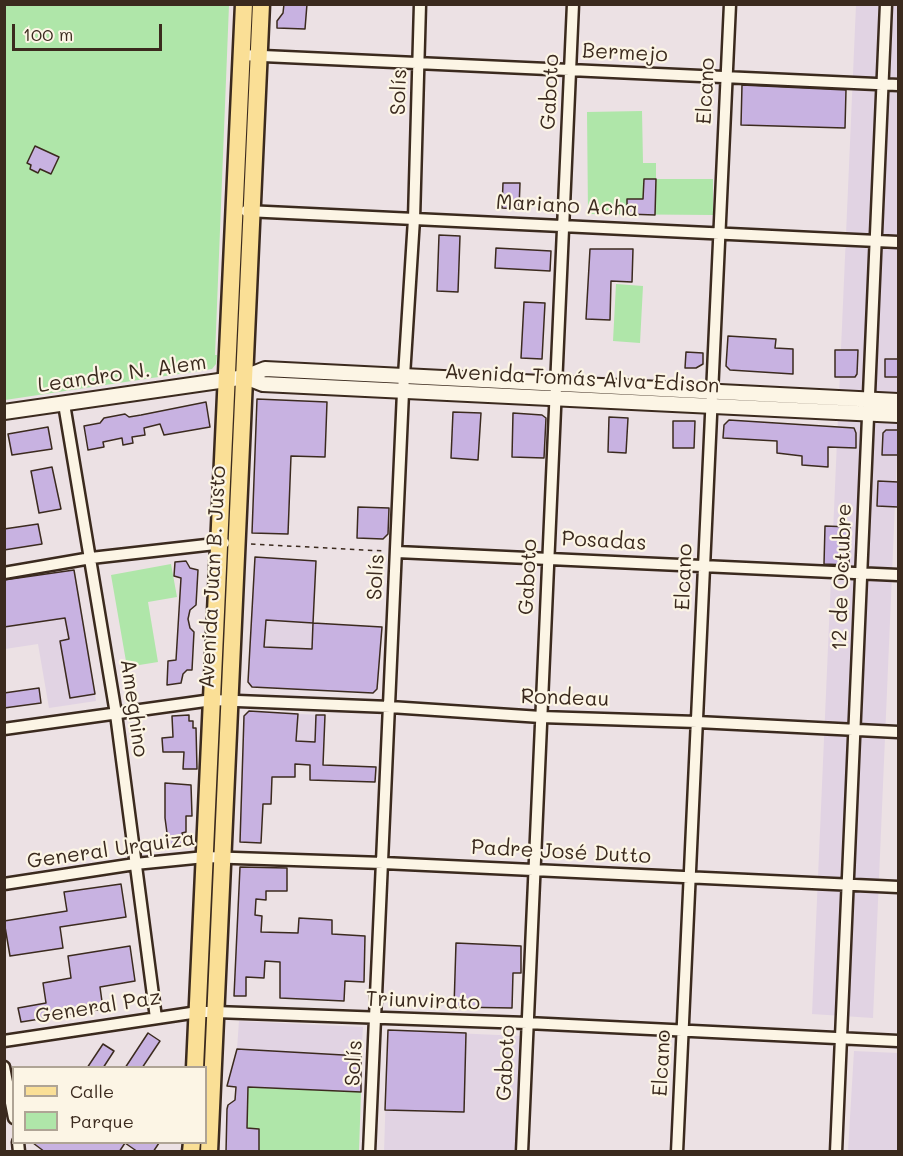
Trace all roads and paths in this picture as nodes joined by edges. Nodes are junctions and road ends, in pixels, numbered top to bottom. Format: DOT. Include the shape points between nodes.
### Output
graph roads {
  1 [pos="244,4"];
  2 [pos="261,4"];
  3 [pos="420,4"];
  4 [pos="573,4"];
  5 [pos="730,4"];
  6 [pos="886,4"];
  7 [pos="241,55"];
  8 [pos="259,56"];
  9 [pos="420,63"];
  10 [pos="570,70"];
  11 [pos="726,77"];
  12 [pos="883,84"];
  13 [pos="898,85"];
  14 [pos="234,210"];
  15 [pos="252,211"];
  16 [pos="414,219"];
  17 [pos="563,226"];
  18 [pos="718,233"];
  19 [pos="876,240"];
  20 [pos="898,242"];
  21 [pos="265,369"];
  22 [pos="244,376"];
  23 [pos="404,377"];
  24 [pos="226,380"];
  25 [pos="556,384"];
  26 [pos="403,392"];
  27 [pos="711,392"];
  28 [pos="556,399"];
  29 [pos="870,399"];
  30 [pos="898,400"];
  31 [pos="64,404"];
  32 [pos="710,406"];
  33 [pos="4,412"];
  34 [pos="869,414"];
  35 [pos="898,415"];
  36 [pos="219,543"];
  37 [pos="237,543"];
  38 [pos="397,552"];
  39 [pos="91,558"];
  40 [pos="548,558"];
  41 [pos="704,566"];
  42 [pos="4,573"];
  43 [pos="862,573"];
  44 [pos="898,574"];
  45 [pos="212,700"];
  46 [pos="230,700"];
  47 [pos="390,706"];
  48 [pos="116,714"];
  49 [pos="541,717"];
  50 [pos="697,722"];
  51 [pos="4,729"];
  52 [pos="855,730"];
  53 [pos="898,732"];
  54 [pos="205,857"];
  55 [pos="222,857"];
  56 [pos="382,863"];
  57 [pos="135,864"];
  58 [pos="534,870"];
  59 [pos="690,877"];
  60 [pos="4,884"];
  61 [pos="849,884"];
  62 [pos="898,887"];
  63 [pos="198,1012"];
  64 [pos="215,1012"];
  65 [pos="156,1018"];
  66 [pos="375,1019"];
  67 [pos="527,1023"];
  68 [pos="683,1032"];
  69 [pos="841,1039"];
  70 [pos="4,1041"];
  71 [pos="898,1041"];
  72 [pos="195,1066"];
  73 [pos="4,1067"];
  74 [pos="12,1108"];
  75 [pos="209,1152"];
  76 [pos="369,1152"];
  77 [pos="522,1152"];
  78 [pos="677,1152"];
  79 [pos="836,1152"];
  1 -- 7 [label="main road, Avenida Juan B. Justo"];
  2 -- 8 [label="main road, Avenida Juan B. Justo"];
  3 -- 9 [label="street, Solís"];
  4 -- 10 [label="street, Gaboto"];
  5 -- 11 [label="street, Elcano"];
  6 -- 12 [label="street, 12 de Octubre"];
  7 -- 8 [label="street, Bermejo"];
  7 -- 14 [label="main road, Avenida Juan B. Justo"];
  8 -- 9 [label="street, Bermejo"];
  8 -- 15 [label="main road, Avenida Juan B. Justo"];
  9 -- 10 [label="street, Bermejo"];
  9 -- 16 [label="street, Solís"];
  10 -- 11 [label="street, Bermejo"];
  10 -- 17 [label="street, Gaboto"];
  11 -- 12 [label="street, Bermejo"];
  11 -- 18 [label="street, Elcano"];
  12 -- 13 [label="street, Bermejo"];
  12 -- 19 [label="street, 12 de Octubre"];
  14 -- 15 [label="street, Mariano Acha"];
  14 -- 24 [label="main road, Avenida Juan B. Justo"];
  15 -- 16 [label="street, Mariano Acha"];
  15 -- 22 [label="main road, Avenida Juan B. Justo"];
  16 -- 17 [label="street, Mariano Acha"];
  16 -- 23 [label="street, Solís"];
  17 -- 18 [label="street, Mariano Acha"];
  17 -- 25 [label="street, Gaboto"];
  18 -- 19 [label="street, Mariano Acha"];
  18 -- 27 [label="street, Elcano"];
  19 -- 20 [label="street, Mariano Acha"];
  19 -- 29 [label="street, 12 de Octubre"];
  21 -- 22 [label="main road, Leandro N. Alem"];
  21 -- 23 [label="main road, Avenida Tomás Alva Edison"];
  22 -- 24 [label="main road, Leandro N. Alem"];
  22 -- 26 [label="main road, Avenida Tomás Alva Edison" via="263,384"];
  22 -- 37 [label="main road, Avenida Juan B. Justo"];
  23 -- 25 [label="main road, Avenida Tomás Alva Edison"];
  23 -- 26 [label="street, Solís"];
  24 -- 31 [label="main road, Leandro N. Alem"];
  24 -- 36 [label="main road, Avenida Juan B. Justo"];
  25 -- 27 [label="main road, Avenida Tomás Alva Edison"];
  25 -- 28 [label="street, Gaboto"];
  26 -- 28 [label="main road, Avenida Tomás Alva Edison"];
  26 -- 38 [label="street, Solís"];
  27 -- 29 [label="main road, Avenida Tomás Alva Edison"];
  27 -- 32 [label="street, Elcano"];
  28 -- 32 [label="main road, Avenida Tomás Alva Edison"];
  28 -- 40 [label="street, Gaboto"];
  29 -- 30 [label="main road, Avenida Tomás Alva Edison"];
  29 -- 34 [label="street, 12 de Octubre"];
  31 -- 33 [label="main road, Leandro N. Alem"];
  31 -- 39 [label="street, Ameghino"];
  32 -- 34 [label="main road, Avenida Tomás Alva Edison"];
  32 -- 41 [label="street, Elcano"];
  34 -- 35 [label="main road, Avenida Tomás Alva Edison"];
  34 -- 43 [label="street, 12 de Octubre"];
  36 -- 37 [label="street"];
  36 -- 39 [label="street"];
  36 -- 45 [label="main road, Avenida Juan B. Justo"];
  37 -- 38 [label="path"];
  37 -- 46 [label="main road, Avenida Juan B. Justo"];
  38 -- 40 [label="street, Posadas"];
  38 -- 47 [label="street, Solís"];
  39 -- 42 [label="street"];
  39 -- 48 [label="street, Ameghino"];
  40 -- 41 [label="street, Posadas"];
  40 -- 49 [label="street, Gaboto"];
  41 -- 43 [label="street, Posadas"];
  41 -- 50 [label="street, Elcano"];
  43 -- 44 [label="street, Posadas"];
  43 -- 52 [label="street, 12 de Octubre"];
  45 -- 46 [label="street, Rondeau"];
  45 -- 48 [label="street, Rondeau"];
  45 -- 54 [label="main road, Avenida Juan B. Justo"];
  46 -- 47 [label="street, Rondeau"];
  46 -- 55 [label="main road, Avenida Juan B. Justo"];
  47 -- 49 [label="street, Rondeau"];
  47 -- 56 [label="street, Solís"];
  48 -- 51 [label="street, Rondeau"];
  48 -- 57 [label="street, Ameghino"];
  49 -- 50 [label="street, Rondeau"];
  49 -- 58 [label="street, Gaboto"];
  50 -- 52 [label="street, Rondeau"];
  50 -- 59 [label="street, Elcano"];
  52 -- 53 [label="street, Rondeau"];
  52 -- 61 [label="street, 12 de Octubre"];
  54 -- 55 [label="street, General Urquiza"];
  54 -- 57 [label="street, General Urquiza"];
  54 -- 63 [label="main road, Avenida Juan B. Justo"];
  55 -- 56 [label="street, Padre José Dutto"];
  55 -- 64 [label="main road, Avenida Juan B. Justo"];
  56 -- 58 [label="street, Padre José Dutto"];
  56 -- 66 [label="street, Solís"];
  57 -- 60 [label="street, General Urquiza"];
  57 -- 65 [label="street, Ameghino"];
  58 -- 59 [label="street, Padre José Dutto"];
  58 -- 67 [label="street, Gaboto"];
  59 -- 61 [label="street, Padre José Dutto"];
  59 -- 68 [label="street, Elcano"];
  61 -- 62 [label="street, Padre José Dutto"];
  61 -- 69 [label="street, 12 de Octubre"];
  63 -- 64 [label="street, Triunvirato"];
  63 -- 65 [label="street, General Paz"];
  63 -- 72 [label="main road, Avenida Juan B. Justo"];
  64 -- 66 [label="street, Triunvirato"];
  64 -- 75 [label="main road, Avenida Juan B. Justo"];
  65 -- 70 [label="street, General Paz"];
  66 -- 67 [label="street, Triunvirato"];
  66 -- 76 [label="street, Solís"];
  67 -- 68 [label="street, Triunvirato"];
  67 -- 77 [label="street, Gaboto"];
  68 -- 69 [label="street, Triunvirato"];
  68 -- 78 [label="street, Elcano"];
  69 -- 71 [label="street, Triunvirato"];
  69 -- 79 [label="street, 12 de Octubre"];
  73 -- 74 [label="street"];
}
